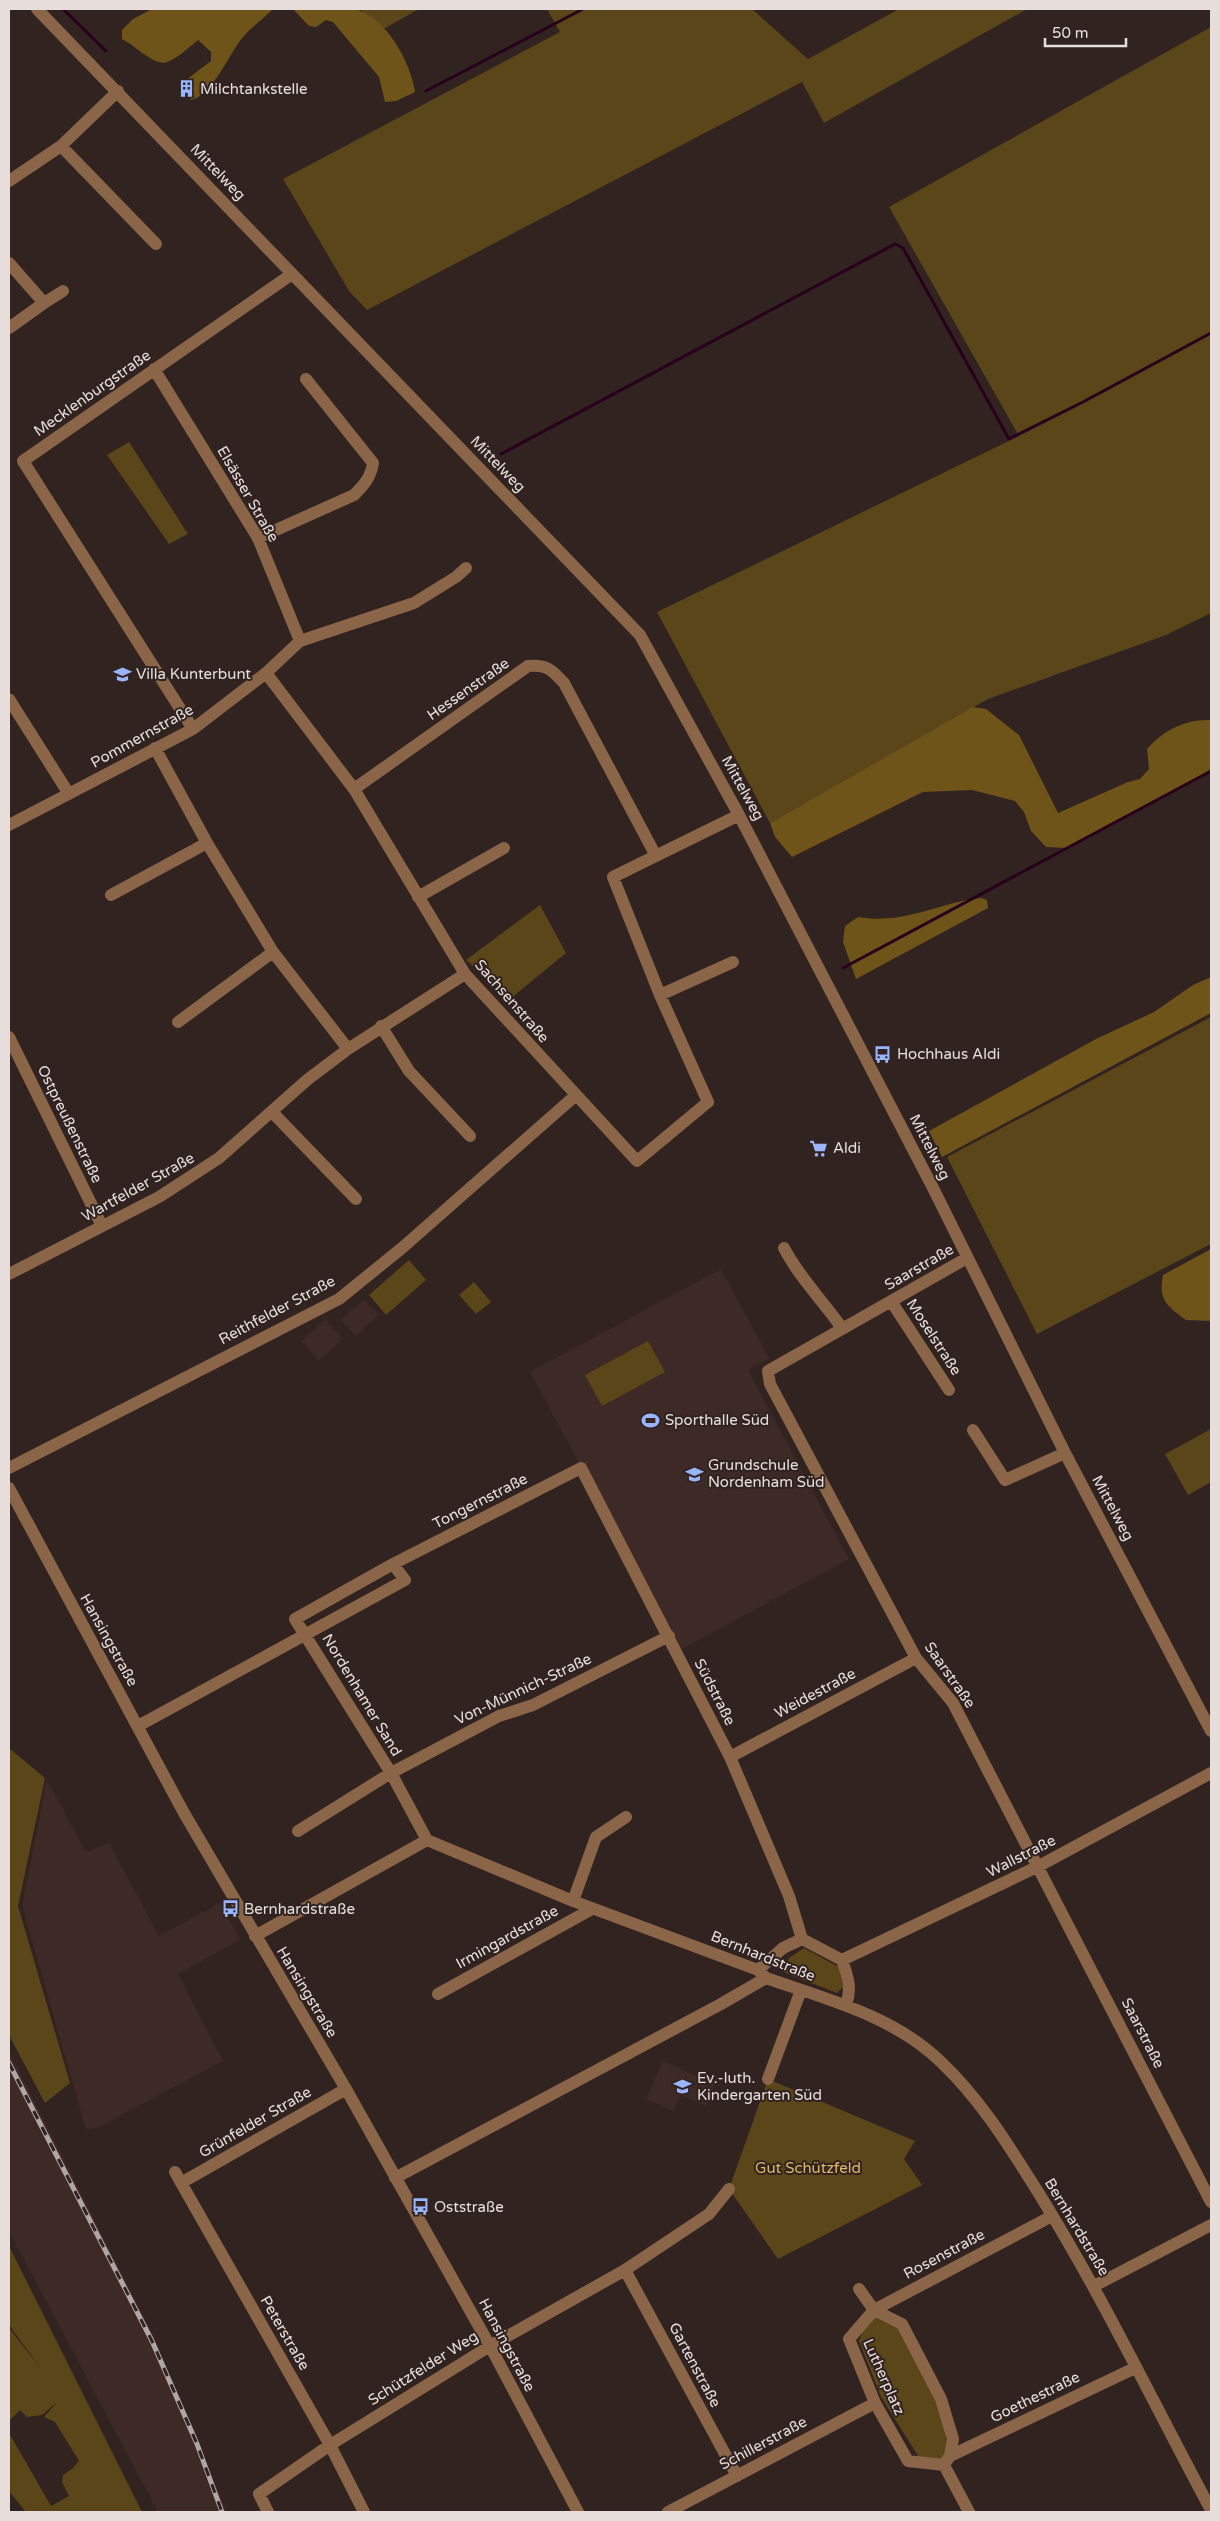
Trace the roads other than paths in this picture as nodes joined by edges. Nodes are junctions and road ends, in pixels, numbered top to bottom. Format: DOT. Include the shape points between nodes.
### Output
graph roads {
  1 [pos="37,9"];
  2 [pos="118,91"];
  3 [pos="61,146"];
  4 [pos="9,181"];
  5 [pos="156,244"];
  6 [pos="9,263"];
  7 [pos="292,274"];
  8 [pos="64,292"];
  9 [pos="44,303"];
  10 [pos="9,328"];
  11 [pos="154,369"];
  12 [pos="306,379"];
  13 [pos="258,538"];
  14 [pos="466,568"];
  15 [pos="300,641"];
  16 [pos="266,673"];
  17 [pos="9,699"];
  18 [pos="193,730"];
  19 [pos="155,748"];
  20 [pos="354,789"];
  21 [pos="69,794"];
  22 [pos="739,815"];
  23 [pos="9,825"];
  24 [pos="207,843"];
  25 [pos="504,848"];
  26 [pos="656,856"];
  27 [pos="111,895"];
  28 [pos="418,897"];
  29 [pos="274,952"];
  30 [pos="733,962"];
  31 [pos="465,974"];
  32 [pos="660,995"];
  33 [pos="178,1022"];
  34 [pos="381,1026"];
  35 [pos="9,1037"];
  36 [pos="348,1049"];
  37 [pos="575,1096"];
  38 [pos="273,1113"];
  39 [pos="470,1136"];
  40 [pos="356,1199"];
  41 [pos="102,1226"];
  42 [pos="784,1248"];
  43 [pos="967,1258"];
  44 [pos="9,1274"];
  45 [pos="891,1301"];
  46 [pos="842,1328"];
  47 [pos="949,1390"];
  48 [pos="973,1430"];
  49 [pos="1065,1453"];
  50 [pos="9,1468"];
  51 [pos="581,1468"];
  52 [pos="9,1488"];
  53 [pos="393,1564"];
  54 [pos="306,1635"];
  55 [pos="669,1636"];
  56 [pos="916,1658"];
  57 [pos="138,1726"];
  58 [pos="1211,1731"];
  59 [pos="730,1757"];
  60 [pos="391,1773"];
  61 [pos="1211,1773"];
  62 [pos="626,1817"];
  63 [pos="298,1831"];
  64 [pos="427,1840"];
  65 [pos="1039,1866"];
  66 [pos="572,1902"];
  67 [pos="592,1909"];
  68 [pos="255,1936"];
  69 [pos="802,1939"];
  70 [pos="842,1960"];
  71 [pos="762,1974"];
  72 [pos="801,1990"];
  73 [pos="438,1994"];
  74 [pos="846,2005"];
  75 [pos="768,2079"];
  76 [pos="346,2089"];
  77 [pos="178,2177"];
  78 [pos="395,2178"];
  79 [pos="729,2189"];
  80 [pos="1211,2202"];
  81 [pos="1052,2216"];
  82 [pos="1211,2225"];
  83 [pos="625,2270"];
  84 [pos="1094,2286"];
  85 [pos="859,2289"];
  86 [pos="874,2310"];
  87 [pos="490,2346"];
  88 [pos="1135,2368"];
  89 [pos="875,2403"];
  90 [pos="330,2445"];
  91 [pos="947,2460"];
  92 [pos="737,2476"];
  93 [pos="1211,2510"];
  94 [pos="268,2512"];
  95 [pos="364,2512"];
  96 [pos="578,2512"];
  97 [pos="668,2512"];
  98 [pos="969,2512"];
  1 -- 2 [label="street, Mittelweg"];
  2 -- 3 [label="street"];
  2 -- 7 [label="street, Mittelweg"];
  3 -- 4 [label="street"];
  3 -- 5 [label="street"];
  6 -- 9 [label="street"];
  7 -- 11 [label="street, Mecklenburgstraße"];
  7 -- 22 [label="street, Mittelweg" via="640,635"];
  8 -- 9 [label="street"];
  9 -- 10 [label="street"];
  11 -- 13 [label="street, Elsässer Straße"];
  11 -- 18 [label="street, Mecklenburgstraße" via="23,461"];
  12 -- 13 [label="street" via="373,463 372,471 365,485 354,495"];
  13 -- 15 [label="street, Elsässer Straße"];
  14 -- 15 [label="street, Pommernstraße" via="414,603"];
  15 -- 16 [label="street, Pommernstraße"];
  16 -- 18 [label="street, Pommernstraße"];
  16 -- 20 [label="street, Sachsenstraße"];
  17 -- 21 [label="street"];
  18 -- 19 [label="street, Pommernstraße"];
  19 -- 21 [label="street, Pommernstraße"];
  19 -- 24 [label="street"];
  20 -- 26 [label="street, Hessenstraße" via="528,666 541,664 564,683"];
  20 -- 28 [label="street, Sachsenstraße"];
  21 -- 23 [label="street, Pommernstraße"];
  22 -- 26 [label="street, Sachsenstraße"];
  22 -- 43 [label="street, Mittelweg"];
  24 -- 27 [label="street"];
  24 -- 29 [label="street"];
  25 -- 28 [label="street"];
  26 -- 32 [label="street, Sachsenstraße" via="613,877"];
  28 -- 31 [label="street, Sachsenstraße"];
  29 -- 33 [label="street"];
  29 -- 36 [label="street"];
  30 -- 32 [label="street"];
  31 -- 34 [label="street, Wartfelder Straße"];
  31 -- 37 [label="street, Sachsenstraße"];
  32 -- 37 [label="street, Sachsenstraße" via="708,1102 637,1161"];
  34 -- 36 [label="street, Wartfelder Straße"];
  34 -- 39 [label="street" via="408,1071"];
  35 -- 41 [label="street, Ostpreußenstraße"];
  36 -- 38 [label="street, Wartfelder Straße" via="307,1080"];
  37 -- 50 [label="street, Reithfelder Straße" via="339,1299"];
  38 -- 40 [label="street"];
  38 -- 41 [label="street, Wartfelder Straße" via="219,1158 159,1197"];
  41 -- 44 [label="street, Wartfelder Straße"];
  42 -- 46 [label="street" via="796,1270"];
  43 -- 45 [label="street, Saarstraße"];
  43 -- 49 [label="street, Mittelweg"];
  45 -- 46 [label="street, Saarstraße"];
  45 -- 47 [label="street, Moselstraße"];
  46 -- 56 [label="street, Saarstraße" via="768,1371 770,1384"];
  48 -- 49 [label="street" via="1005,1480"];
  49 -- 58 [label="street, Mittelweg"];
  51 -- 53 [label="street, Tongernstraße"];
  51 -- 55 [label="street, Südstraße"];
  52 -- 57 [label="street, Hansingstraße"];
  53 -- 54 [label="street, Tongernstraße" via="295,1619"];
  53 -- 54 [label="street" via="406,1580"];
  54 -- 57 [label="street"];
  54 -- 60 [label="street, Nordenhamer Sand"];
  55 -- 59 [label="street, Südstraße"];
  55 -- 60 [label="street, Von-Münnich-Straße" via="533,1705 499,1716"];
  56 -- 59 [label="street, Weidestraße"];
  56 -- 65 [label="street, Saarstraße" via="953,1703"];
  57 -- 68 [label="street, Hansingstraße"];
  59 -- 69 [label="street, Südstraße" via="790,1896"];
  60 -- 63 [label="street, Nordenhamer Sand"];
  60 -- 64 [label="street, Nordenhamer Sand"];
  61 -- 65 [label="street, Wallstraße"];
  62 -- 66 [label="street" via="596,1837"];
  64 -- 66 [label="street, Bernhardstraße"];
  64 -- 68 [label="street"];
  65 -- 70 [label="street, Wallstraße"];
  65 -- 80 [label="street, Saarstraße"];
  66 -- 67 [label="street, Bernhardstraße"];
  67 -- 71 [label="street, Bernhardstraße"];
  67 -- 73 [label="street, Irmingardstraße"];
  68 -- 76 [label="street, Hansingstraße"];
  69 -- 70 [label="street"];
  69 -- 71 [label="street" via="783,1948"];
  70 -- 74 [label="street" via="850,1983"];
  71 -- 72 [label="street, Bernhardstraße"];
  71 -- 78 [label="street" via="721,2004"];
  72 -- 74 [label="street, Bernhardstraße"];
  72 -- 75 [label="street"];
  74 -- 81 [label="street, Bernhardstraße" via="899,2031 941,2061 994,2123"];
  76 -- 77 [label="street, Grünfelder Straße"];
  76 -- 78 [label="street, Hansingstraße"];
  77 -- 90 [label="street, Peterstraße"];
  78 -- 87 [label="street, Hansingstraße"];
  79 -- 83 [label="street, Schützfelder Weg" via="709,2214"];
  81 -- 84 [label="street, Bernhardstraße"];
  81 -- 86 [label="street, Rosenstraße"];
  82 -- 84 [label="street"];
  83 -- 87 [label="street, Schützfelder Weg"];
  83 -- 92 [label="street, Gartenstraße"];
  84 -- 88 [label="street, Bernhardstraße"];
  85 -- 86 [label="street"];
  86 -- 89 [label="street, Lutherplatz" via="849,2339"];
  86 -- 91 [label="street, Lutherplatz" via="902,2324 941,2399 953,2439"];
  87 -- 90 [label="street, Schützfelder Weg"];
  87 -- 96 [label="street, Hansingstraße"];
  88 -- 91 [label="street, Goethestraße"];
  88 -- 93 [label="street, Bernhardstraße"];
  89 -- 91 [label="street, Lutherplatz" via="908,2461"];
  89 -- 92 [label="street, Schillerstraße"];
  90 -- 94 [label="street, Schützfelder Weg" via="259,2494"];
  90 -- 95 [label="street, Peterstraße"];
  91 -- 98 [label="street"];
  92 -- 97 [label="street, Schillerstraße"];
}
